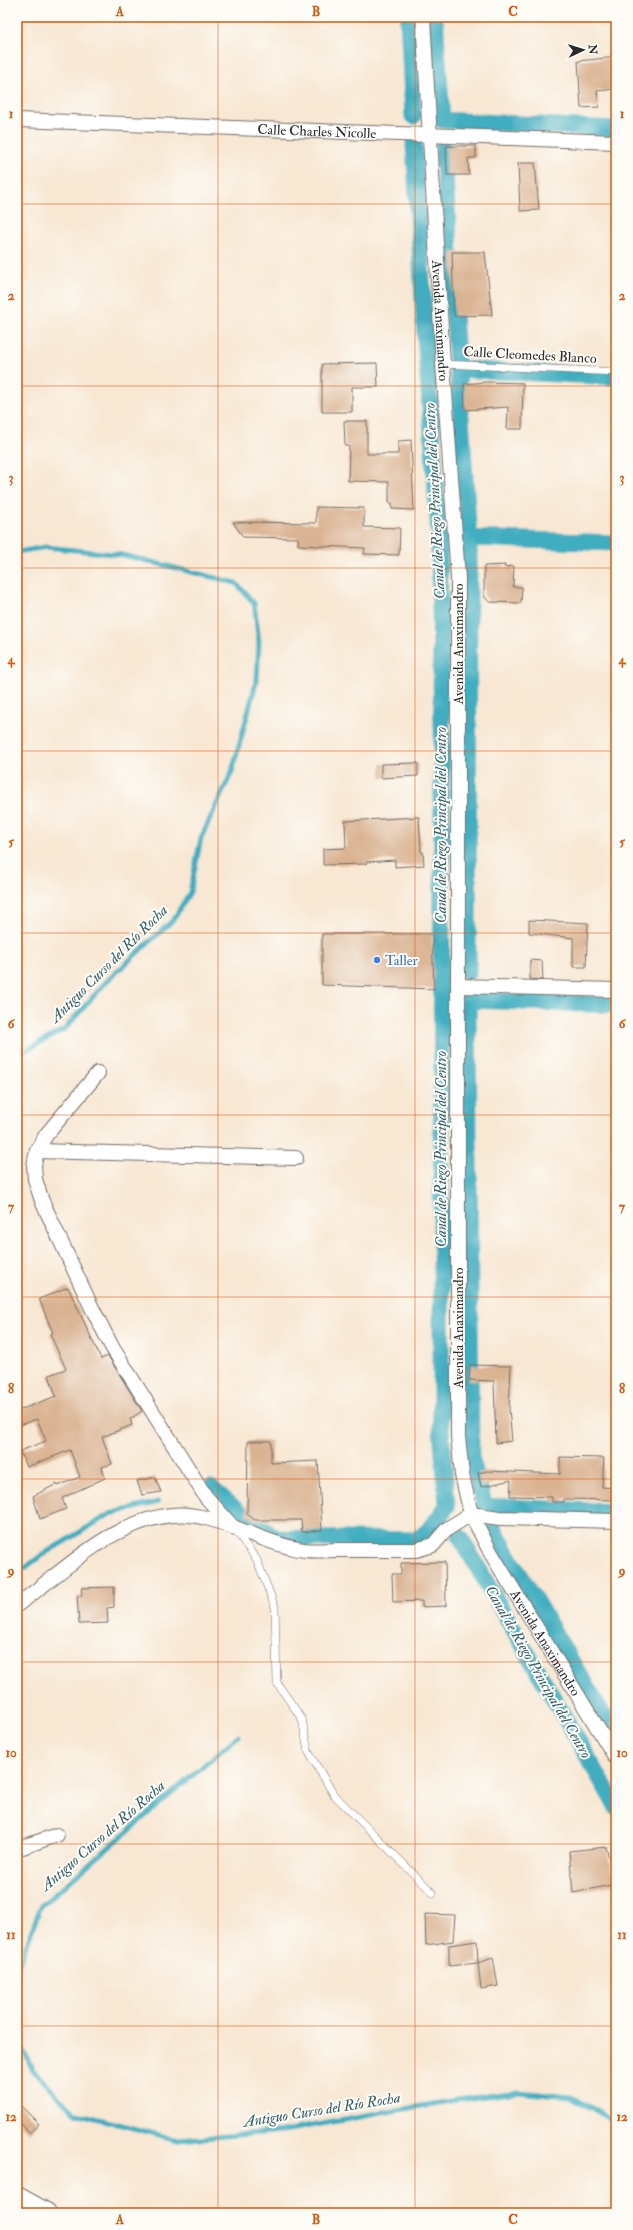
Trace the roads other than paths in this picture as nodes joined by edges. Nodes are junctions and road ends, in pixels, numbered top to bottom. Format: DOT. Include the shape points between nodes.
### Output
graph roads {
  1 [pos="423,17"];
  2 [pos="17,120"];
  3 [pos="431,134"];
  4 [pos="616,142"];
  5 [pos="443,364"];
  6 [pos="616,372"];
  7 [pos="459,986"];
  8 [pos="616,990"];
  9 [pos="98,1073"];
  10 [pos="37,1151"];
  11 [pos="296,1158"];
  12 [pos="471,1514"];
  13 [pos="616,1521"];
  14 [pos="235,1529"];
  15 [pos="17,1605"];
  16 [pos="616,1758"];
  17 [pos="58,1835"];
  18 [pos="17,1849"];
  19 [pos="433,1893"];
  20 [pos="17,2197"];
  21 [pos="46,2213"];
  1 -- 3 [label="street, Avenida Anaximandro"];
  2 -- 3 [label="street, Calle Charles Nicolle"];
  3 -- 4 [label="street, Calle Charles Nicolle"];
  3 -- 5 [label="street, Avenida Anaximandro"];
  5 -- 6 [label="lane, Calle Cleomedes Blanco"];
  5 -- 7 [label="street, Avenida Anaximandro" via="458,577"];
  7 -- 8 [label="street"];
  7 -- 12 [label="street, Avenida Anaximandro" via="458,1436 462,1475"];
  9 -- 10 [label="street" via="46,1135"];
  10 -- 11 [label="street"];
  10 -- 14 [label="street" via="35,1179 42,1201 91,1306 145,1402 179,1451 206,1497"];
  12 -- 13 [label="street" via="500,1518"];
  12 -- 14 [label="street" via="447,1529 433,1545 416,1550 300,1550 273,1544"];
  12 -- 16 [label="street, Avenida Anaximandro" via="491,1554"];
  14 -- 15 [label="street" via="196,1514 171,1515 146,1521 116,1533 80,1554"];
  14 -- 19 [label="lane" via="257,1560 275,1607 277,1683 302,1719 308,1751 334,1795"];
  17 -- 18 [label="street"];
  20 -- 21 [label="street"];
}
